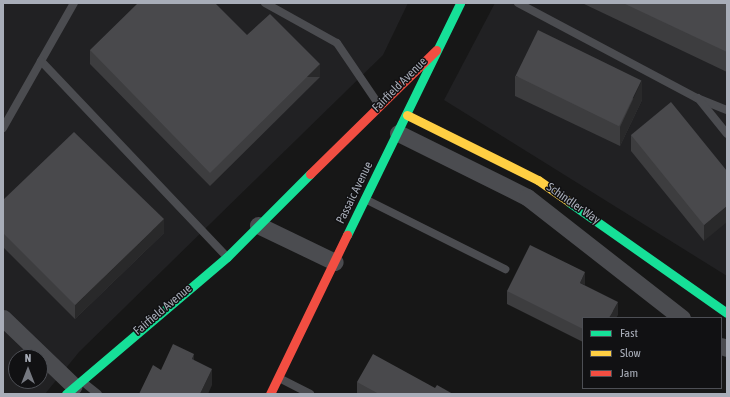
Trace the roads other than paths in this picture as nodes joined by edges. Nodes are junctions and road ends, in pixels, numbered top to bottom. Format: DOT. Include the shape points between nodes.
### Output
graph roads {
  1 [pos="74,3"];
  2 [pos="265,3"];
  3 [pos="460,3"];
  4 [pos="518,3"];
  5 [pos="440,46"];
  6 [pos="41,61"];
  7 [pos="697,98"];
  8 [pos="380,106"];
  9 [pos="727,110"];
  10 [pos="406,115"];
  11 [pos="3,128"];
  12 [pos="398,133"];
  13 [pos="727,134"];
  14 [pos="365,199"];
  15 [pos="258,225"];
  16 [pos="227,256"];
  17 [pos="336,262"];
  18 [pos="505,269"];
  19 [pos="727,313"];
  20 [pos="681,317"];
  21 [pos="3,318"];
  22 [pos="278,377"];
  23 [pos="74,387"];
  24 [pos="98,394"];
  25 [pos="270,394"];
  26 [pos="310,394"];
  1 -- 6 [label="lane"];
  2 -- 8 [label="lane" via="337,43"];
  3 -- 5 [label="street, Passaic Avenue"];
  4 -- 7 [label="lane"];
  5 -- 8 [label="street, Fairfield Avenue"];
  5 -- 10 [label="street, Passaic Avenue"];
  6 -- 11 [label="lane"];
  6 -- 16 [label="lane"];
  7 -- 9 [label="lane"];
  7 -- 13 [label="lane"];
  8 -- 15 [label="street, Fairfield Avenue"];
  10 -- 12 [label="street, Passaic Avenue"];
  10 -- 19 [label="street, Schindler Way" via="538,180"];
  12 -- 14 [label="street, Passaic Avenue"];
  12 -- 20 [label="street, Schindler Way" via="527,197"];
  14 -- 17 [label="street, Passaic Avenue"];
  14 -- 18 [label="lane"];
  15 -- 16 [label="street, Fairfield Avenue"];
  15 -- 17 [label="street"];
  16 -- 23 [label="street, Fairfield Avenue"];
  17 -- 22 [label="street, Passaic Avenue"];
  21 -- 23 [label="street"];
  22 -- 25 [label="street, Passaic Avenue"];
  22 -- 26 [label="lane"];
  23 -- 24 [label="lane"];
}
